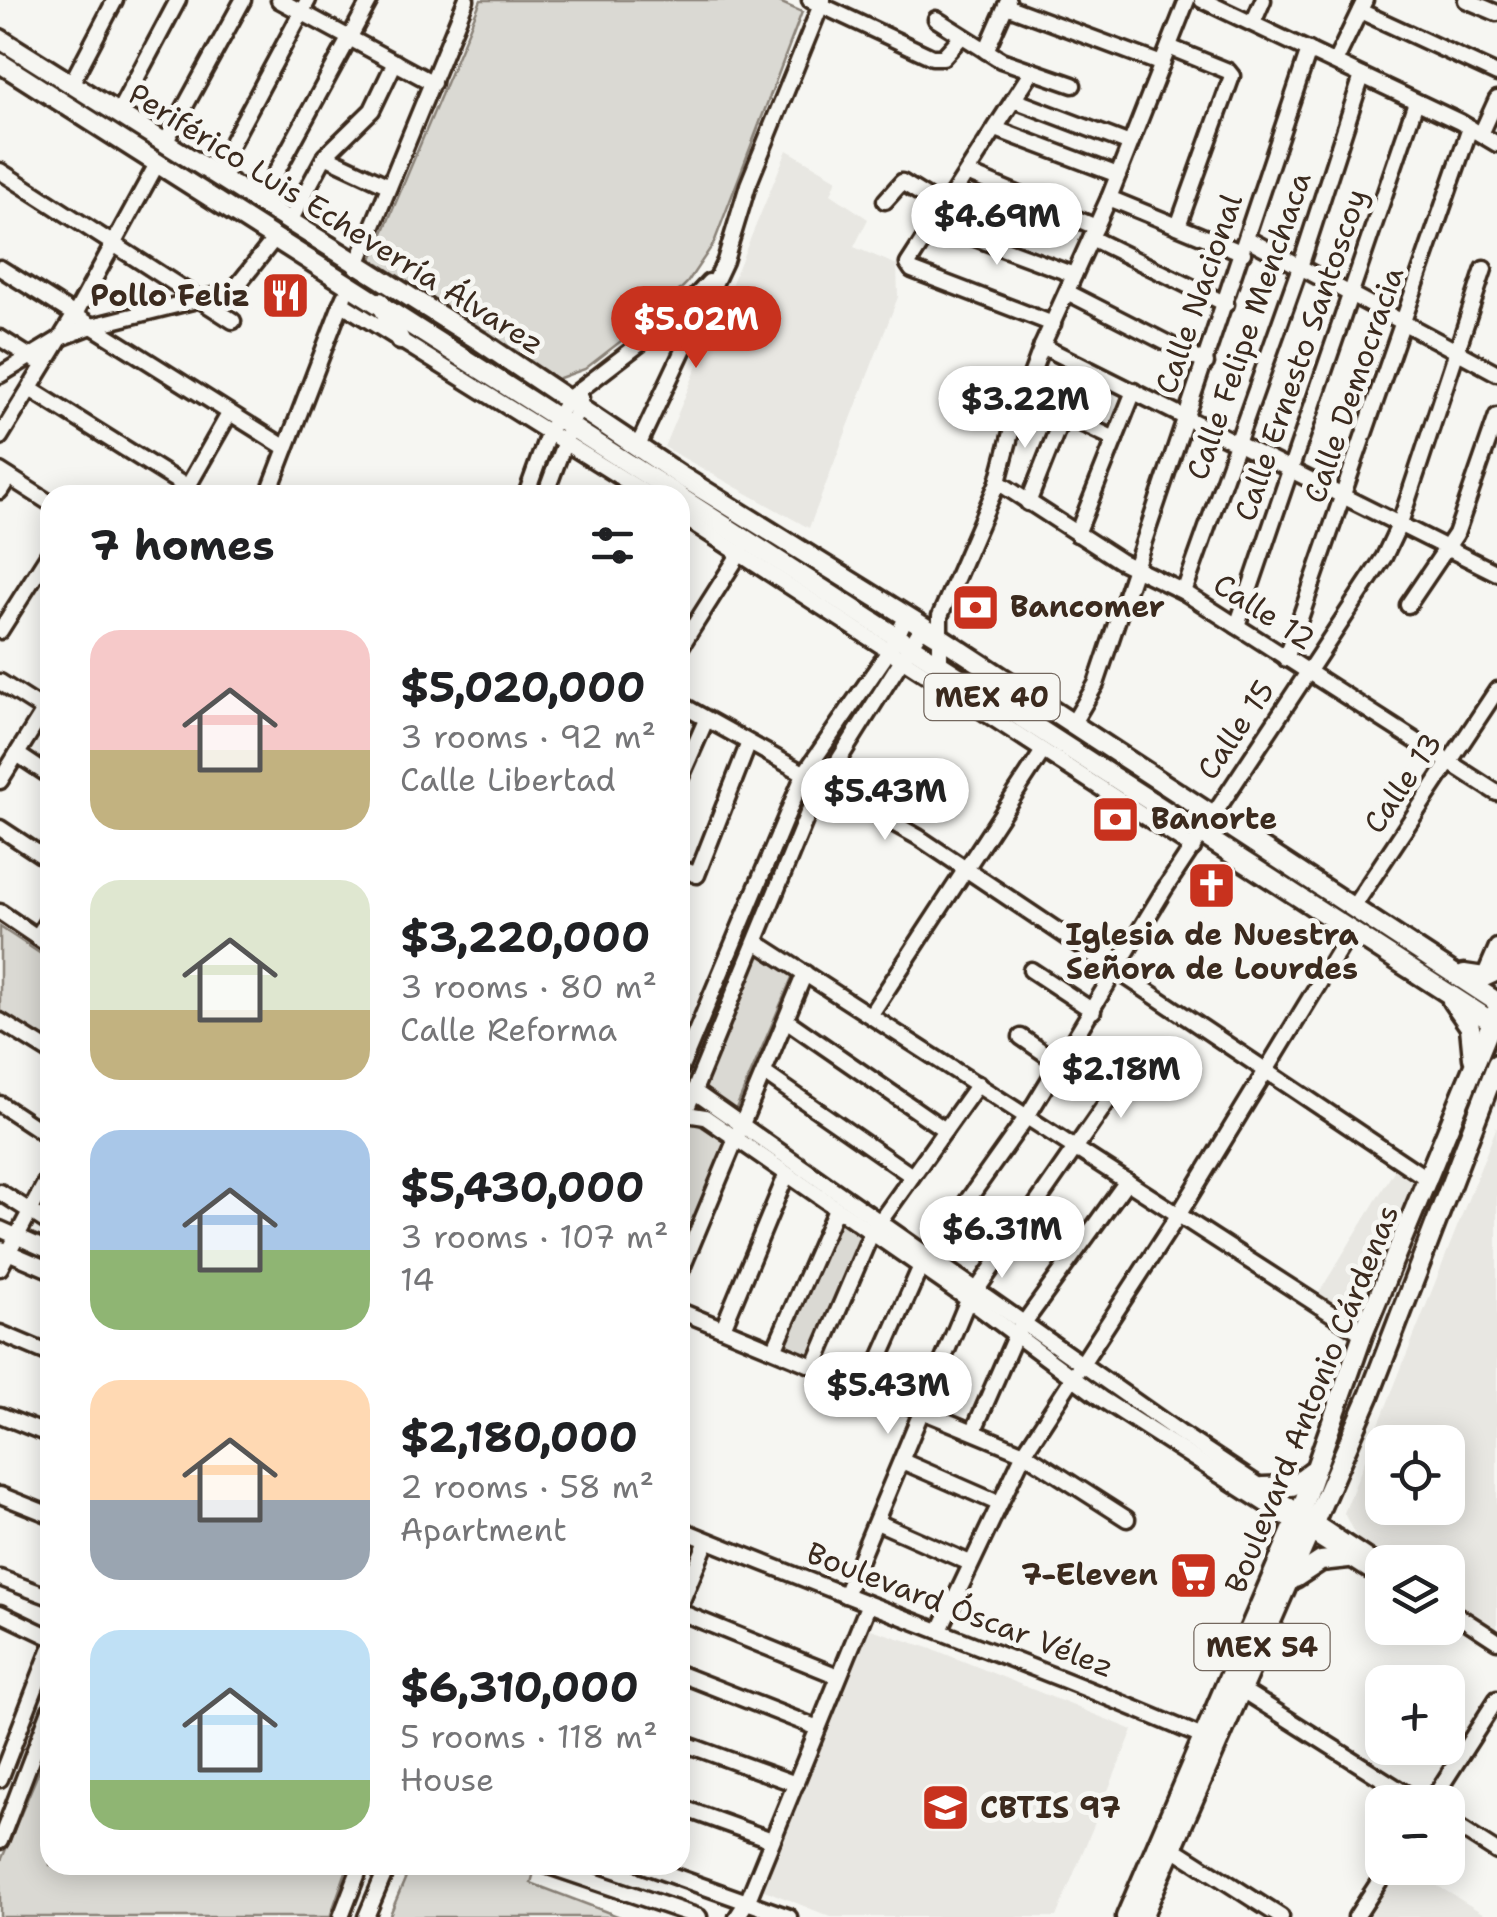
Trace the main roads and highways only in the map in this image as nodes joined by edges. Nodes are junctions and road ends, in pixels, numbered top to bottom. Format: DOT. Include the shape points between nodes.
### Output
graph roads {
  1 [pos="0,38"];
  2 [pos="0,62"];
  3 [pos="162,152"];
  4 [pos="275,238"];
  5 [pos="334,252"];
  6 [pos="353,274"];
  7 [pos="380,302"];
  8 [pos="400,340"];
  9 [pos="659,485"];
  10 [pos="690,504"];
  11 [pos="1074,750"];
  12 [pos="1043,751"];
  13 [pos="1130,807"];
  14 [pos="1164,811"];
  15 [pos="1202,833"];
  16 [pos="1456,972"];
  17 [pos="1490,974"];
  18 [pos="1440,986"];
  19 [pos="1496,1015"];
  20 [pos="1497,1064"];
  21 [pos="1471,1074"];
  22 [pos="1492,1083"];
  23 [pos="1451,1123"];
  24 [pos="1470,1133"];
  25 [pos="1410,1226"];
  26 [pos="1398,1319"];
  27 [pos="1352,1375"];
  28 [pos="1319,1463"];
  29 [pos="1263,1487"];
  30 [pos="1305,1523"];
  31 [pos="1348,1558"];
  32 [pos="1291,1582"];
  33 [pos="1211,1741"];
  34 [pos="1126,1917"];
  35 [pos="1142,1917"];
  1 -- 3 [label="main road, Periférico Luis Echeverría Álvarez" via="118,113"];
  2 -- 3 [label="main road, Periférico Luis Echeverría Álvarez"];
  3 -- 4 [label="main road, Periférico Luis Echeverría Álvarez"];
  3 -- 5 [label="main road, Periférico Luis Echeverría Álvarez" via="214,174"];
  4 -- 5 [label="main road" via="286,234"];
  4 -- 6 [label="main road, Periférico Luis Echeverría Álvarez"];
  5 -- 6 [label="main road, Periférico Luis Echeverría Álvarez"];
  6 -- 7 [label="main road, Periférico Luis Echeverría Álvarez"];
  6 -- 15 [label="main road, Periférico Luis Echeverría Álvarez / MEX 40" via="577,400 637,448 927,623 1073,722"];
  7 -- 8 [label="main road"];
  7 -- 9 [label="main road, Periférico Luis Echeverría Álvarez / MEX 40" via="560,429"];
  10 -- 11 [label="main road, Periférico Luis Echeverría Álvarez / MEX 40" via="900,647 940,662"];
  11 -- 12 [label="main road"];
  11 -- 14 [label="main road, Periférico Luis Echeverría Álvarez / MEX 40"];
  13 -- 14 [label="main road"];
  14 -- 15 [label="main road, Periférico Luis Echeverría Álvarez / MEX 40"];
  15 -- 16 [label="main road, Periférico Luis Echeverría Álvarez / MEX 40" via="1354,906"];
  15 -- 18 [label="main road, Periférico Luis Echeverría Álvarez / MEX 40"];
  16 -- 17 [label="main road"];
  16 -- 19 [label="main road, Periférico Luis Echeverría Álvarez / MEX 40"];
  18 -- 19 [label="main road, Periférico Luis Echeverría Álvarez / MEX 40"];
  18 -- 21 [label="main road" via="1470,1027"];
  19 -- 21 [label="main road, Boulevard Antonio Cárdenas / MEX 54"];
  20 -- 22 [label="main road, Boulevard Antonio Cárdenas / MEX 54"];
  21 -- 23 [label="main road, Boulevard Antonio Cárdenas / MEX 54"];
  22 -- 24 [label="main road, Boulevard Antonio Cárdenas / MEX 54"];
  23 -- 24 [label="main road"];
  23 -- 25 [label="main road, Boulevard Antonio Cárdenas / MEX 54"];
  24 -- 26 [label="main road, Boulevard Antonio Cárdenas / MEX 54"];
  25 -- 26 [label="main road" via="1410,1247 1390,1298"];
  25 -- 27 [label="main road, Boulevard Antonio Cárdenas / MEX 54"];
  26 -- 27 [label="main road" via="1377,1328"];
  26 -- 30 [label="main road, Boulevard Antonio Cárdenas / MEX 54"];
  27 -- 28 [label="main road, Boulevard Antonio Cárdenas / MEX 54"];
  28 -- 29 [label="main road" via="1301,1482"];
  28 -- 30 [label="main road, Boulevard Antonio Cárdenas / MEX 54"];
  30 -- 32 [label="main road, Boulevard Antonio Cárdenas / MEX 54"];
  30 -- 33 [label="main road, Boulevard Antonio Cárdenas / MEX 54"];
  31 -- 32 [label="main road" via="1321,1561"];
  32 -- 33 [label="main road, Boulevard Antonio Cárdenas / MEX 54"];
  33 -- 34 [label="main road, Boulevard Antonio Cárdenas / MEX 54"];
  33 -- 35 [label="main road, Boulevard Antonio Cárdenas / MEX 54"];
}
